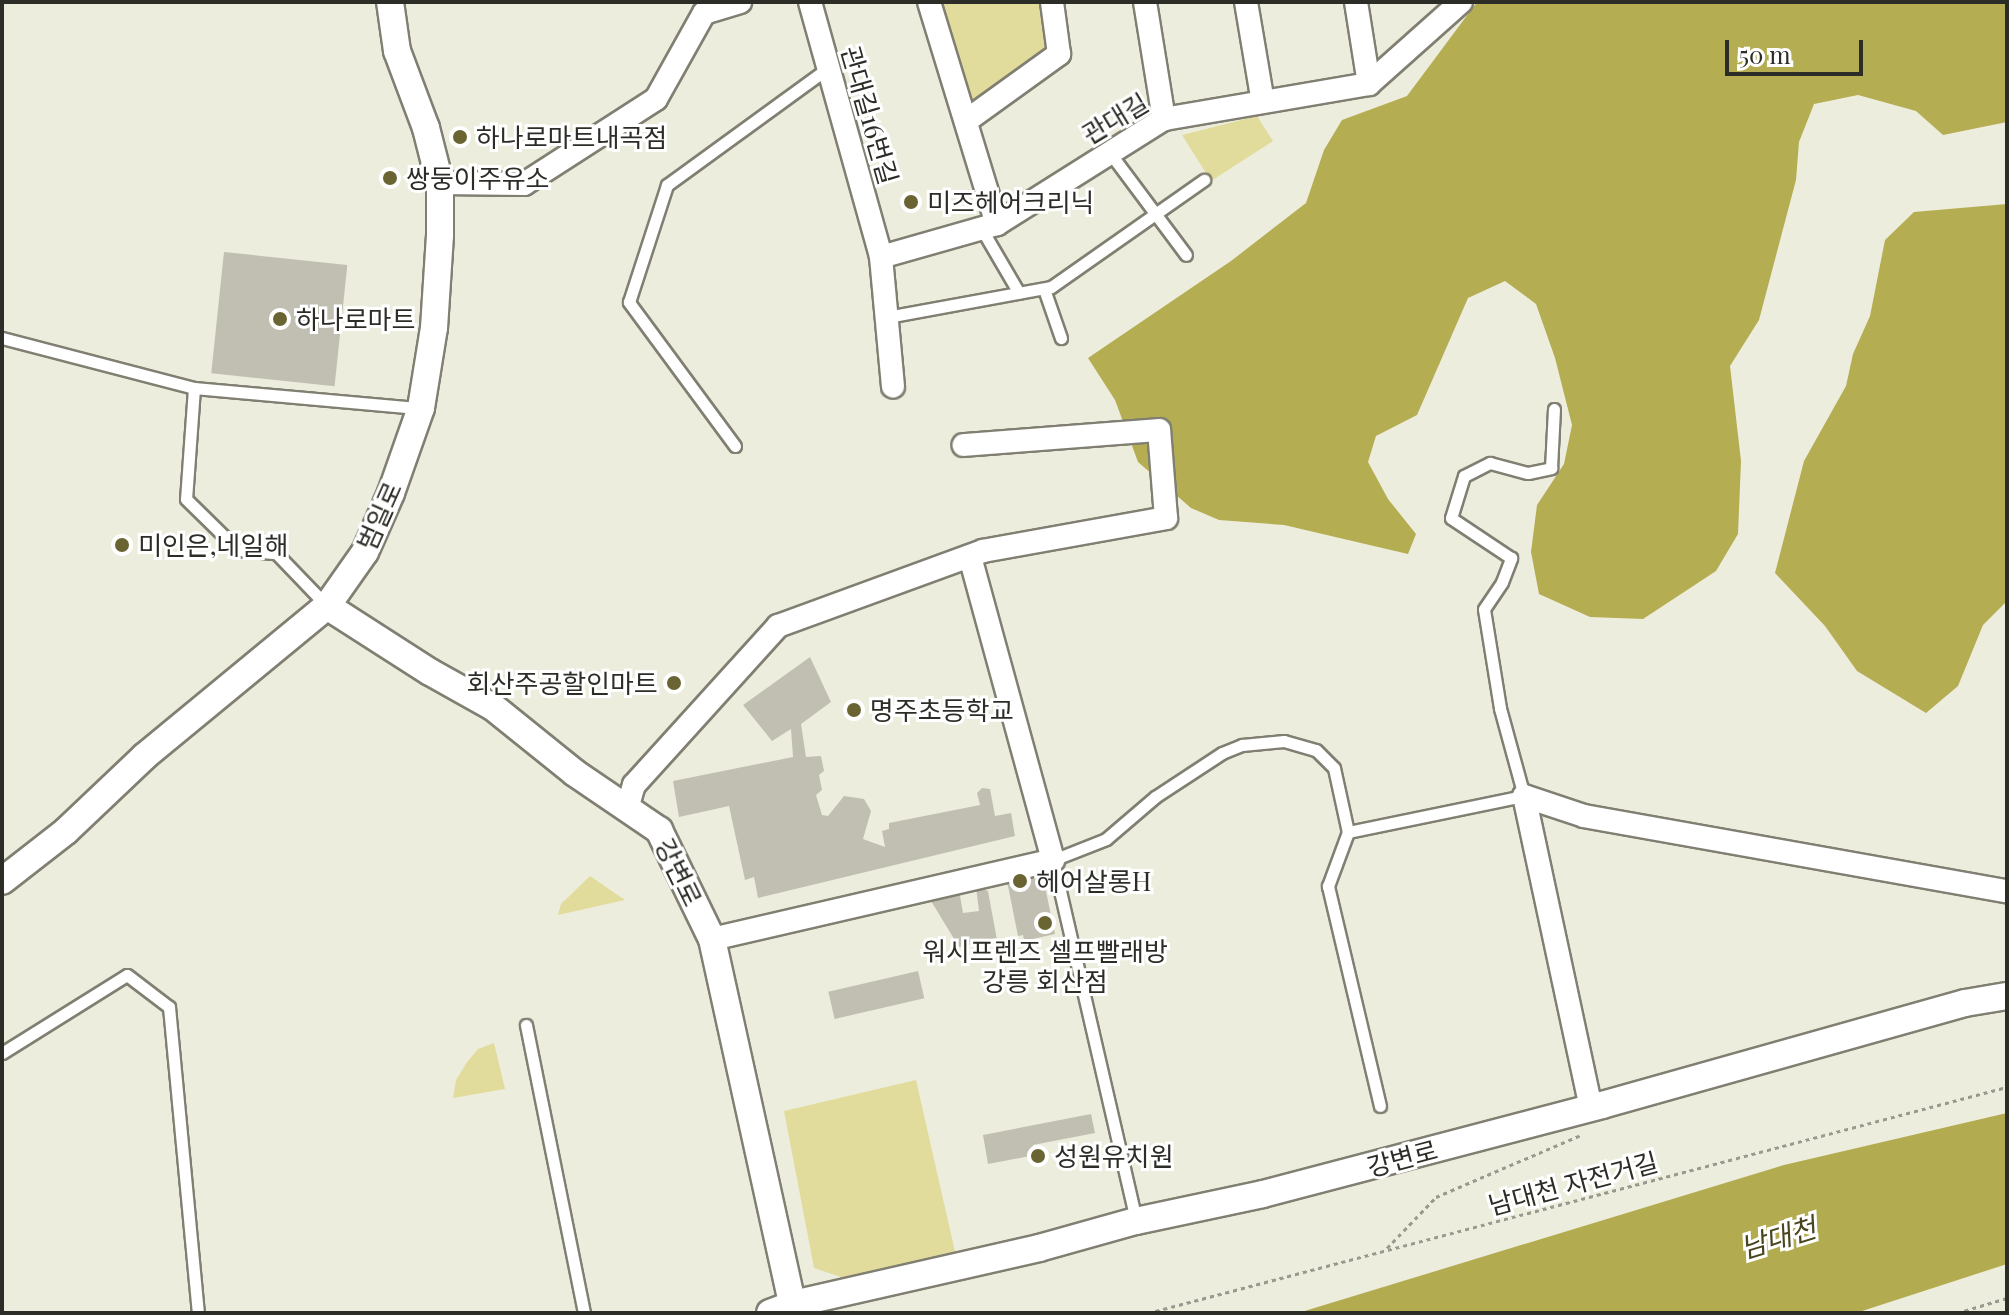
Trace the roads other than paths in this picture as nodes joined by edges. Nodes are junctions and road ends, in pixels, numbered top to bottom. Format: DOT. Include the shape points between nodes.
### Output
graph roads {
  1 [pos="390,2"];
  2 [pos="740,2"];
  3 [pos="810,2"];
  4 [pos="929,2"];
  5 [pos="1052,2"];
  6 [pos="1145,2"];
  7 [pos="1246,2"];
  8 [pos="1356,2"];
  9 [pos="1461,2"];
  10 [pos="828,68"];
  11 [pos="1369,84"];
  12 [pos="1263,102"];
  13 [pos="1164,119"];
  14 [pos="966,121"];
  15 [pos="1110,153"];
  16 [pos="1204,180"];
  17 [pos="440,183"];
  18 [pos="1157,214"];
  19 [pos="989,226"];
  20 [pos="1186,255"];
  21 [pos="881,257"];
  22 [pos="1044,289"];
  23 [pos="1019,293"];
  24 [pos="887,317"];
  25 [pos="2,338"];
  26 [pos="1061,338"];
  27 [pos="893,386"];
  28 [pos="194,388"];
  29 [pos="421,408"];
  30 [pos="1554,409"];
  31 [pos="964,445"];
  32 [pos="735,446"];
  33 [pos="970,556"];
  34 [pos="327,606"];
  35 [pos="1524,796"];
  36 [pos="627,809"];
  37 [pos="1348,832"];
  38 [pos="1053,860"];
  39 [pos="2,881"];
  40 [pos="2007,891"];
  41 [pos="712,939"];
  42 [pos="2007,996"];
  43 [pos="526,1025"];
  44 [pos="2,1053"];
  45 [pos="1380,1106"];
  46 [pos="1591,1108"];
  47 [pos="1136,1221"];
  48 [pos="785,1310"];
  49 [pos="198,1313"];
  50 [pos="584,1313"];
  1 -- 17 [label="street, 범일로" via="397,51"];
  2 -- 17 [label="street" via="704,13 656,99 524,184"];
  3 -- 10 [label="street, 관대길16번길"];
  4 -- 14 [label="street"];
  5 -- 14 [label="street" via="1059,54"];
  6 -- 13 [label="street"];
  7 -- 12 [label="street"];
  8 -- 11 [label="street"];
  9 -- 11 [label="street"];
  10 -- 21 [label="street, 관대길16번길"];
  10 -- 32 [label="lane" via="667,185 629,302"];
  11 -- 12 [label="street, 관대길"];
  12 -- 13 [label="street, 관대길"];
  13 -- 15 [label="street, 관대길"];
  14 -- 19 [label="street"];
  15 -- 18 [label="lane"];
  15 -- 19 [label="street, 관대길"];
  16 -- 18 [label="lane"];
  17 -- 29 [label="street, 범일로" via="434,328"];
  18 -- 20 [label="lane"];
  18 -- 22 [label="lane"];
  19 -- 21 [label="street, 관대길"];
  19 -- 23 [label="lane"];
  21 -- 24 [label="street, 관대길16번길"];
  22 -- 23 [label="lane"];
  22 -- 26 [label="lane"];
  23 -- 24 [label="lane"];
  24 -- 27 [label="street, 관대길16번길"];
  25 -- 28 [label="lane"];
  28 -- 29 [label="lane"];
  28 -- 34 [label="lane" via="186,499 238,550 276,553"];
  29 -- 34 [label="street, 범일로" via="365,552"];
  30 -- 35 [label="lane" via="1551,468 1528,473 1490,463 1464,476 1451,518 1511,558 1484,609 1500,708"];
  31 -- 33 [label="street" via="1159,430 1166,518"];
  33 -- 36 [label="street" via="778,626 634,785"];
  33 -- 38 [label="street"];
  34 -- 36 [label="street, 강변로" via="493,707"];
  34 -- 39 [label="street, 범일로"];
  35 -- 37 [label="lane"];
  35 -- 40 [label="street" via="1584,816"];
  35 -- 46 [label="street"];
  36 -- 41 [label="street, 강변로" via="659,830"];
  37 -- 38 [label="lane" via="1334,768 1316,750 1284,741 1242,745 1222,753 1155,797 1106,839"];
  37 -- 45 [label="lane" via="1328,886"];
  38 -- 41 [label="street"];
  38 -- 47 [label="lane"];
  41 -- 48 [label="street, 강변로"];
  42 -- 46 [label="street, 강변로" via="1965,1003"];
  43 -- 50 [label="lane"];
  44 -- 49 [label="lane" via="127,975 169,1007"];
  46 -- 47 [label="street, 강변로" via="1263,1194"];
  47 -- 48 [label="street, 강변로"];
}
